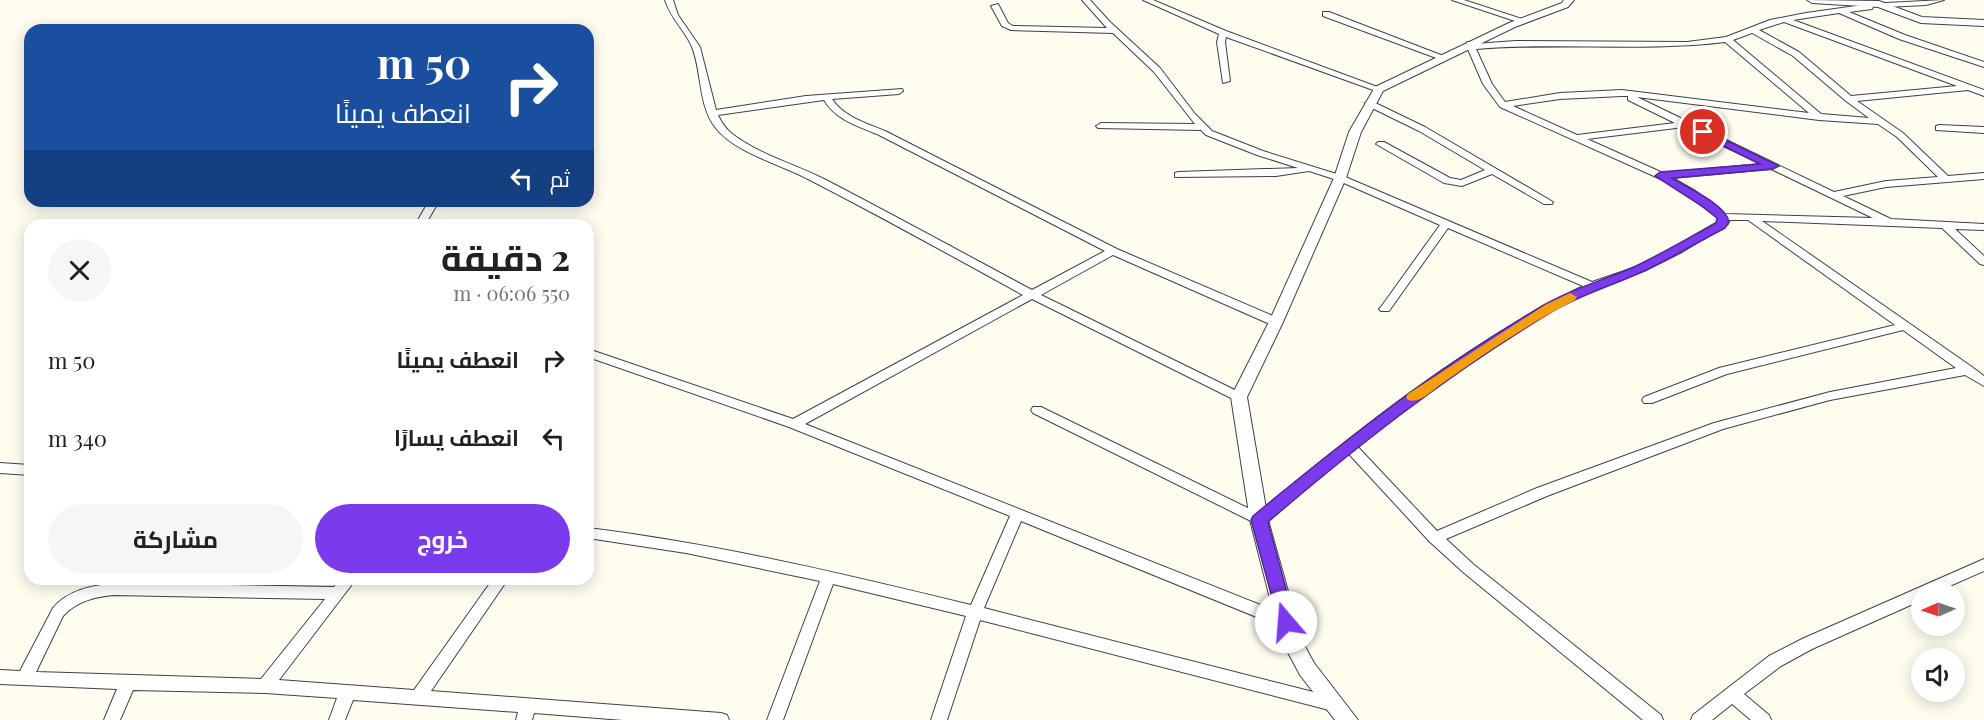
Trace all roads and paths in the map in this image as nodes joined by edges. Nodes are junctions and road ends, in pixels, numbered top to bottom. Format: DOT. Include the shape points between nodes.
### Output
graph roads {
  1 [pos="669,0"];
  2 [pos="1086,0"];
  3 [pos="1147,0"];
  4 [pos="1456,0"];
  5 [pos="1569,0"];
  6 [pos="1812,0"];
  7 [pos="1940,0"];
  8 [pos="1838,4"];
  9 [pos="1886,5"];
  10 [pos="995,6"];
  11 [pos="1326,14"];
  12 [pos="1784,20"];
  13 [pos="1524,21"];
  14 [pos="1984,23"];
  15 [pos="1753,30"];
  16 [pos="1114,31"];
  17 [pos="1223,33"];
  18 [pos="1727,39"];
  19 [pos="1470,46"];
  20 [pos="1442,57"];
  21 [pos="1984,65"];
  22 [pos="1226,81"];
  23 [pos="1984,85"];
  24 [pos="1967,88"];
  25 [pos="1378,89"];
  26 [pos="899,90"];
  27 [pos="1622,93"];
  28 [pos="1984,93"];
  29 [pos="826,97"];
  30 [pos="1849,99"];
  31 [pos="1369,103"];
  32 [pos="1503,105"];
  33 [pos="713,113"];
  34 [pos="1819,117"];
  35 [pos="1881,121"];
  36 [pos="1685,124"];
  37 [pos="1101,126"];
  38 [pos="1202,127"];
  39 [pos="1939,128"];
  40 [pos="1984,130"];
  41 [pos="1573,138"];
  42 [pos="1381,144"];
  43 [pos="1773,166"];
  44 [pos="1309,169"];
  45 [pos="1492,170"];
  46 [pos="1178,175"];
  47 [pos="1660,176"];
  48 [pos="1984,176"];
  49 [pos="1340,178"];
  50 [pos="1946,179"];
  51 [pos="1832,195"];
  52 [pos="1548,202"];
  53 [pos="1723,217"];
  54 [pos="1750,217"];
  55 [pos="1887,221"];
  56 [pos="1944,224"];
  57 [pos="1445,225"];
  58 [pos="1984,227"];
  59 [pos="1113,251"];
  60 [pos="1984,262"];
  61 [pos="1592,286"];
  62 [pos="1032,295"];
  63 [pos="1385,309"];
  64 [pos="1276,322"];
  65 [pos="1905,326"];
  66 [pos="594,355"];
  67 [pos="1968,370"];
  68 [pos="1984,382"];
  69 [pos="1239,398"];
  70 [pos="1648,399"];
  71 [pos="1037,410"];
  72 [pos="794,424"];
  73 [pos="1349,444"];
  74 [pos="0,468"];
  75 [pos="24,470"];
  76 [pos="1018,513"];
  77 [pos="1259,520"];
  78 [pos="594,534"];
  79 [pos="1435,538"];
  80 [pos="1984,565"];
  81 [pos="829,576"];
  82 [pos="1946,582"];
  83 [pos="344,585"];
  84 [pos="497,585"];
  85 [pos="338,593"];
  86 [pos="1911,598"];
  87 [pos="975,612"];
  88 [pos="1286,622"];
  89 [pos="0,677"];
  90 [pos="25,678"];
  91 [pos="128,683"];
  92 [pos="265,686"];
  93 [pos="347,694"];
  94 [pos="1732,694"];
  95 [pos="418,697"];
  96 [pos="1333,704"];
  97 [pos="526,713"];
  98 [pos="112,720"];
  99 [pos="337,720"];
  100 [pos="721,720"];
  101 [pos="775,720"];
  102 [pos="939,720"];
  103 [pos="1348,720"];
  104 [pos="1655,720"];
  105 [pos="1699,720"];
  106 [pos="1763,720"];
  1 -- 33 [label="street" via="674,15 696,47"];
  2 -- 16 [label="street"];
  3 -- 17 [label="street"];
  4 -- 13 [label="street"];
  5 -- 13 [label="street"];
  6 -- 8 [label="street"];
  7 -- 9 [label="street"];
  8 -- 9 [label="street"];
  8 -- 12 [label="street"];
  8 -- 21 [label="street" via="1902,37"];
  9 -- 14 [label="street" via="1921,20"];
  10 -- 16 [label="street" via="1011,28"];
  11 -- 20 [label="street"];
  12 -- 15 [label="street"];
  12 -- 24 [label="street"];
  13 -- 19 [label="street"];
  15 -- 18 [label="street"];
  15 -- 30 [label="street" via="1796,54"];
  16 -- 38 [label="street" via="1157,70"];
  17 -- 22 [label="street"];
  17 -- 25 [label="street"];
  18 -- 19 [label="street" via="1687,44"];
  18 -- 34 [label="street"];
  19 -- 20 [label="street"];
  19 -- 32 [label="street" via="1493,96"];
  20 -- 25 [label="street"];
  23 -- 24 [label="street"];
  24 -- 28 [label="street"];
  24 -- 30 [label="street"];
  25 -- 31 [label="street"];
  26 -- 29 [label="street"];
  27 -- 32 [label="street" via="1582,93"];
  27 -- 34 [label="street"];
  27 -- 36 [label="street"];
  29 -- 33 [label="street"];
  29 -- 59 [label="street" via="848,119"];
  30 -- 35 [label="street"];
  31 -- 45 [label="street"];
  31 -- 49 [label="street"];
  32 -- 41 [label="street"];
  33 -- 62 [label="street" via="718,125 742,145 806,174"];
  34 -- 35 [label="street"];
  35 -- 50 [label="street"];
  36 -- 41 [label="street"];
  36 -- 43 [label="street"];
  37 -- 38 [label="street"];
  38 -- 44 [label="street" via="1233,144"];
  39 -- 40 [label="street"];
  41 -- 47 [label="street"];
  42 -- 45 [label="street" via="1447,181 1462,183"];
  43 -- 47 [label="street"];
  43 -- 51 [label="street"];
  44 -- 46 [label="street"];
  44 -- 49 [label="street"];
  45 -- 52 [label="street"];
  47 -- 53 [label="street"];
  48 -- 50 [label="street"];
  49 -- 57 [label="street"];
  49 -- 64 [label="street"];
  50 -- 51 [label="street" via="1886,184"];
  51 -- 55 [label="street"];
  53 -- 54 [label="street"];
  53 -- 61 [label="street" via="1720,225 1678,250"];
  54 -- 55 [label="street"];
  54 -- 65 [label="street"];
  55 -- 56 [label="street"];
  56 -- 58 [label="street"];
  56 -- 60 [label="street"];
  57 -- 61 [label="street"];
  57 -- 63 [label="street"];
  59 -- 62 [label="street"];
  59 -- 64 [label="street"];
  61 -- 73 [label="street" via="1550,307 1457,366"];
  62 -- 69 [label="street"];
  62 -- 72 [label="street"];
  64 -- 69 [label="street"];
  65 -- 67 [label="street"];
  65 -- 70 [label="street" via="1723,371"];
  66 -- 72 [label="street"];
  67 -- 68 [label="street"];
  67 -- 79 [label="street" via="1830,396 1719,426 1542,492"];
  69 -- 77 [label="street"];
  71 -- 77 [label="street"];
  72 -- 76 [label="street"];
  73 -- 77 [label="street"];
  73 -- 79 [label="street"];
  74 -- 75 [label="street"];
  76 -- 87 [label="street"];
  76 -- 88 [label="street"];
  77 -- 88 [label="street"];
  78 -- 81 [label="street"];
  79 -- 104 [label="street"];
  80 -- 82 [label="street"];
  81 -- 87 [label="street"];
  81 -- 101 [label="street"];
  83 -- 85 [label="street"];
  84 -- 95 [label="street"];
  85 -- 90 [label="street" via="124,589 88,593 64,605"];
  85 -- 92 [label="street"];
  86 -- 94 [label="street" via="1775,661"];
  87 -- 96 [label="street"];
  87 -- 102 [label="street"];
  88 -- 96 [label="street" via="1307,669"];
  89 -- 90 [label="street"];
  90 -- 91 [label="street"];
  91 -- 92 [label="street"];
  91 -- 98 [label="street"];
  92 -- 93 [label="street"];
  93 -- 95 [label="street"];
  93 -- 99 [label="street"];
  94 -- 105 [label="street"];
  94 -- 106 [label="street"];
  95 -- 97 [label="street"];
  96 -- 103 [label="street"];
  97 -- 100 [label="street"];
}
